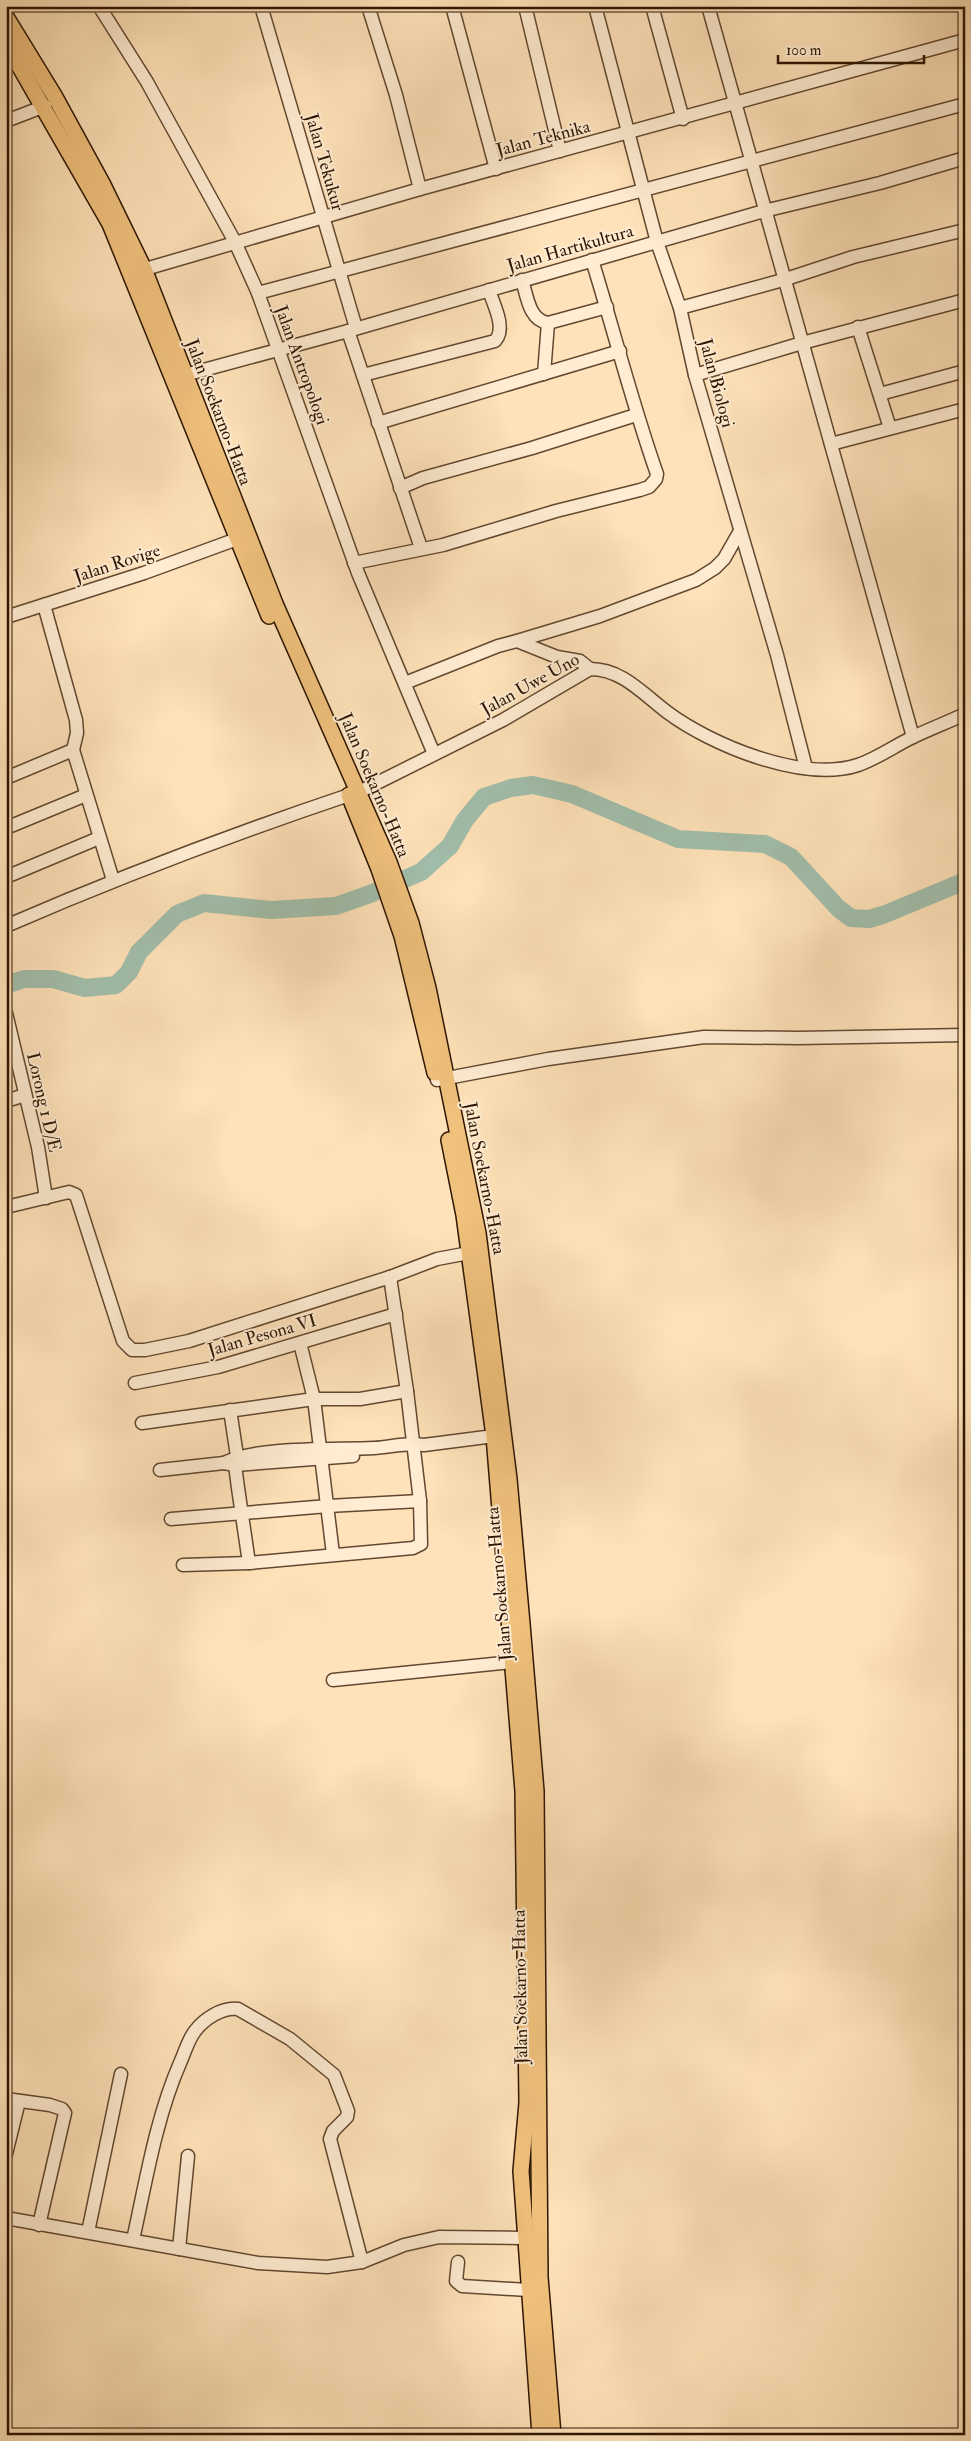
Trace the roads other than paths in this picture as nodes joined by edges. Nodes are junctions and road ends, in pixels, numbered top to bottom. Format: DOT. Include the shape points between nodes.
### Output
graph roads {
  1 [pos="99,6"];
  2 [pos="261,6"];
  3 [pos="368,6"];
  4 [pos="452,6"];
  5 [pos="525,6"];
  6 [pos="595,6"];
  7 [pos="652,6"];
  8 [pos="708,6"];
  9 [pos="6,17"];
  10 [pos="965,40"];
  11 [pos="6,43"];
  12 [pos="736,103"];
  13 [pos="965,104"];
  14 [pos="44,106"];
  15 [pos="683,118"];
  16 [pos="6,121"];
  17 [pos="629,133"];
  18 [pos="560,151"];
  19 [pos="965,158"];
  20 [pos="751,162"];
  21 [pos="496,169"];
  22 [pos="420,189"];
  23 [pos="645,191"];
  24 [pos="764,211"];
  25 [pos="323,217"];
  26 [pos="965,230"];
  27 [pos="235,242"];
  28 [pos="657,242"];
  29 [pos="592,260"];
  30 [pos="137,271"];
  31 [pos="340,272"];
  32 [pos="522,280"];
  33 [pos="783,280"];
  34 [pos="489,290"];
  35 [pos="258,293"];
  36 [pos="965,300"];
  37 [pos="607,307"];
  38 [pos="680,308"];
  39 [pos="548,323"];
  40 [pos="858,327"];
  41 [pos="352,330"];
  42 [pos="802,343"];
  43 [pos="278,350"];
  44 [pos="620,351"];
  45 [pos="965,371"];
  46 [pos="544,374"];
  47 [pos="185,375"];
  48 [pos="363,375"];
  49 [pos="695,375"];
  50 [pos="880,394"];
  51 [pos="965,409"];
  52 [pos="636,415"];
  53 [pos="378,422"];
  54 [pos="890,428"];
  55 [pos="831,444"];
  56 [pos="220,483"];
  57 [pos="400,488"];
  58 [pos="740,531"];
  59 [pos="237,539"];
  60 [pos="421,548"];
  61 [pos="354,564"];
  62 [pos="44,605"];
  63 [pos="6,617"];
  64 [pos="517,641"];
  65 [pos="590,669"];
  66 [pos="405,683"];
  67 [pos="965,714"];
  68 [pos="913,737"];
  69 [pos="73,750"];
  70 [pos="434,754"];
  71 [pos="806,768"];
  72 [pos="6,778"];
  73 [pos="354,793"];
  74 [pos="86,795"];
  75 [pos="6,828"];
  76 [pos="99,838"];
  77 [pos="6,877"];
  78 [pos="113,880"];
  79 [pos="6,926"];
  80 [pos="6,1013"];
  81 [pos="965,1035"];
  82 [pos="441,1079"];
  83 [pos="25,1095"];
  84 [pos="6,1101"];
  85 [pos="46,1198"];
  86 [pos="6,1207"];
  87 [pos="469,1253"];
  88 [pos="390,1277"];
  89 [pos="396,1314"];
  90 [pos="300,1343"];
  91 [pos="492,1377"];
  92 [pos="135,1384"];
  93 [pos="407,1391"];
  94 [pos="314,1400"];
  95 [pos="230,1410"];
  96 [pos="142,1423"];
  97 [pos="494,1436"];
  98 [pos="417,1446"];
  99 [pos="322,1454"];
  100 [pos="232,1461"];
  101 [pos="160,1470"];
  102 [pos="420,1501"];
  103 [pos="328,1506"];
  104 [pos="242,1512"];
  105 [pos="171,1519"];
  106 [pos="333,1554"];
  107 [pos="249,1563"];
  108 [pos="182,1565"];
  109 [pos="516,1624"];
  110 [pos="512,1662"];
  111 [pos="333,1680"];
  112 [pos="532,1977"];
  113 [pos="121,2074"];
  114 [pos="12,2100"];
  115 [pos="6,2154"];
  116 [pos="188,2156"];
  117 [pos="6,2218"];
  118 [pos="39,2225"];
  119 [pos="88,2232"];
  120 [pos="524,2238"];
  121 [pos="133,2240"];
  122 [pos="179,2249"];
  123 [pos="362,2262"];
  124 [pos="458,2262"];
  125 [pos="528,2290"];
  126 [pos="540,2435"];
  127 [pos="553,2435"];
  1 -- 27 [label="street, Jalan Antropologi" via="147,82"];
  2 -- 25 [label="street, Jalan Tekukur"];
  3 -- 22 [label="street"];
  4 -- 21 [label="street"];
  5 -- 18 [label="street"];
  6 -- 17 [label="street, Jalan Biologi"];
  7 -- 15 [label="street"];
  8 -- 12 [label="street"];
  9 -- 30 [label="main road, Jalan Soekarno-Hatta" via="102,183"];
  10 -- 12 [label="street, Jalan Teknika"];
  11 -- 14 [label="main road, Jalan Soekarno-Hatta"];
  12 -- 15 [label="street, Jalan Teknika"];
  12 -- 20 [label="street"];
  13 -- 20 [label="street"];
  14 -- 16 [label="street"];
  14 -- 30 [label="main road, Jalan Soekarno-Hatta"];
  15 -- 17 [label="street, Jalan Teknika"];
  17 -- 18 [label="street, Jalan Teknika"];
  17 -- 23 [label="street, Jalan Biologi"];
  18 -- 21 [label="street, Jalan Teknika"];
  19 -- 24 [label="street, Jalan Hartikultura" via="880,183"];
  20 -- 23 [label="street"];
  20 -- 24 [label="street"];
  21 -- 22 [label="street, Jalan Teknika"];
  22 -- 25 [label="street, Jalan Teknika"];
  23 -- 28 [label="street, Jalan Biologi"];
  23 -- 31 [label="street"];
  24 -- 28 [label="street, Jalan Hartikultura"];
  24 -- 33 [label="street"];
  25 -- 27 [label="street, Jalan Teknika"];
  25 -- 31 [label="street, Jalan Tekukur"];
  26 -- 33 [label="street" via="853,257"];
  27 -- 30 [label="street, Jalan Teknika"];
  27 -- 35 [label="street, Jalan Antropologi"];
  28 -- 29 [label="street, Jalan Hartikultura"];
  28 -- 38 [label="street, Jalan Biologi"];
  29 -- 32 [label="street, Jalan Hartikultura"];
  29 -- 37 [label="street"];
  30 -- 47 [label="main road, Jalan Soekarno-Hatta"];
  30 -- 56 [label="main road, Jalan Soekarno-Hatta"];
  31 -- 35 [label="street"];
  31 -- 41 [label="street, Jalan Tekukur"];
  32 -- 34 [label="street, Jalan Hartikultura"];
  32 -- 39 [label="street" via="536,318"];
  33 -- 38 [label="street"];
  33 -- 42 [label="street"];
  34 -- 41 [label="street, Jalan Hartikultura"];
  34 -- 48 [label="street" via="501,328 495,341"];
  35 -- 43 [label="street, Jalan Antropologi"];
  36 -- 40 [label="street"];
  37 -- 39 [label="street"];
  37 -- 44 [label="street"];
  38 -- 49 [label="street, Jalan Biologi"];
  39 -- 46 [label="street"];
  40 -- 42 [label="street"];
  40 -- 50 [label="street"];
  41 -- 43 [label="street, Jalan Hartikultura"];
  41 -- 48 [label="street, Jalan Tekukur"];
  42 -- 49 [label="street"];
  42 -- 55 [label="street"];
  43 -- 47 [label="street, Jalan Hartikultura"];
  43 -- 61 [label="street, Jalan Antropologi"];
  44 -- 46 [label="street"];
  44 -- 52 [label="street"];
  45 -- 50 [label="street"];
  46 -- 53 [label="street"];
  47 -- 56 [label="main road, Jalan Soekarno-Hatta"];
  48 -- 53 [label="street, Jalan Tekukur"];
  49 -- 58 [label="street, Jalan Biologi"];
  50 -- 54 [label="street"];
  51 -- 54 [label="street"];
  52 -- 57 [label="street" via="423,478"];
  52 -- 60 [label="street" via="657,474 649,487"];
  53 -- 57 [label="street, Jalan Tekukur"];
  54 -- 55 [label="street"];
  55 -- 68 [label="street"];
  56 -- 59 [label="main road, Jalan Soekarno-Hatta"];
  56 -- 73 [label="main road, Jalan Soekarno-Hatta" via="276,606"];
  57 -- 60 [label="street, Jalan Tekukur"];
  58 -- 64 [label="street" via="724,559 696,580 600,616"];
  58 -- 71 [label="street, Jalan Biologi"];
  59 -- 62 [label="street, Jalan Rovige"];
  59 -- 73 [label="main road, Jalan Soekarno-Hatta"];
  60 -- 61 [label="street"];
  61 -- 66 [label="street, Jalan Antropologi"];
  62 -- 63 [label="street, Jalan Rovige"];
  62 -- 69 [label="street" via="76,720 78,733"];
  64 -- 65 [label="street" via="580,661"];
  64 -- 66 [label="street"];
  65 -- 70 [label="street, Jalan Uwe Uno" via="503,720"];
  65 -- 71 [label="street, Jalan Uwe Uno" via="602,669 626,678 647,698 700,734 780,764"];
  66 -- 70 [label="street, Jalan Antropologi"];
  67 -- 68 [label="street, Jalan Uwe Uno"];
  68 -- 71 [label="street, Jalan Uwe Uno" via="858,765 830,770"];
  69 -- 72 [label="street"];
  69 -- 74 [label="street"];
  70 -- 73 [label="street, Jalan Uwe Uno"];
  73 -- 78 [label="street, Jalan Uwe Uno"];
  73 -- 82 [label="main road, Jalan Soekarno-Hatta" via="384,865 428,988"];
  74 -- 75 [label="street"];
  74 -- 76 [label="street"];
  76 -- 77 [label="street"];
  76 -- 78 [label="street"];
  78 -- 79 [label="street, Jalan Uwe Uno"];
  80 -- 83 [label="street, Lorong 1 D/E"];
  81 -- 82 [label="street" via="704,1037 548,1059"];
  82 -- 87 [label="main road, Jalan Soekarno-Hatta"];
  82 -- 91 [label="main road, Jalan Soekarno-Hatta" via="478,1233"];
  83 -- 84 [label="street"];
  83 -- 85 [label="street, Lorong 1 D/E"];
  85 -- 86 [label="street"];
  85 -- 88 [label="street" via="69,1192 76,1195 123,1341 132,1350 189,1341"];
  87 -- 88 [label="street" via="437,1259"];
  87 -- 91 [label="main road, Jalan Soekarno-Hatta"];
  88 -- 89 [label="street"];
  89 -- 90 [label="street, Jalan Pesona VI"];
  89 -- 93 [label="street"];
  90 -- 92 [label="street, Jalan Pesona VI" via="218,1367"];
  90 -- 94 [label="street"];
  91 -- 97 [label="main road, Jalan Soekarno-Hatta"];
  91 -- 109 [label="main road, Jalan Soekarno-Hatta" via="509,1479"];
  93 -- 94 [label="street" via="360,1399"];
  93 -- 98 [label="street"];
  94 -- 95 [label="street"];
  94 -- 99 [label="street"];
  95 -- 96 [label="street"];
  95 -- 100 [label="street"];
  97 -- 98 [label="street"];
  97 -- 109 [label="main road, Jalan Soekarno-Hatta"];
  98 -- 99 [label="street"];
  98 -- 102 [label="street"];
  99 -- 100 [label="street"];
  99 -- 103 [label="street"];
  100 -- 101 [label="street"];
  100 -- 104 [label="street"];
  102 -- 103 [label="street"];
  102 -- 106 [label="street" via="419,1546"];
  103 -- 104 [label="street"];
  103 -- 106 [label="street"];
  104 -- 105 [label="street"];
  104 -- 107 [label="street"];
  106 -- 107 [label="street"];
  107 -- 108 [label="street"];
  109 -- 110 [label="main road, Jalan Soekarno-Hatta"];
  109 -- 112 [label="main road, Jalan Soekarno-Hatta" via="536,1791"];
  110 -- 111 [label="street"];
  110 -- 112 [label="main road, Jalan Soekarno-Hatta" via="524,1799"];
  112 -- 120 [label="main road, Jalan Soekarno-Hatta" via="521,2171"];
  112 -- 127 [label="main road, Jalan Soekarno-Hatta" via="540,2276"];
  113 -- 119 [label="street"];
  114 -- 115 [label="street"];
  114 -- 118 [label="street" via="50,2105 62,2109 65,2114"];
  116 -- 122 [label="street"];
  117 -- 118 [label="street"];
  118 -- 119 [label="street"];
  119 -- 121 [label="street"];
  120 -- 123 [label="street" via="439,2237 404,2245"];
  120 -- 125 [label="main road, Jalan Soekarno-Hatta"];
  121 -- 122 [label="street"];
  121 -- 123 [label="street" via="157,2132 172,2082 196,2030 215,2014 232,2008 290,2039 334,2075 348,2111 330,2139"];
  122 -- 123 [label="street" via="258,2263 327,2267"];
  124 -- 125 [label="street" via="456,2281 462,2286"];
  125 -- 126 [label="main road, Jalan Soekarno-Hatta"];
}
